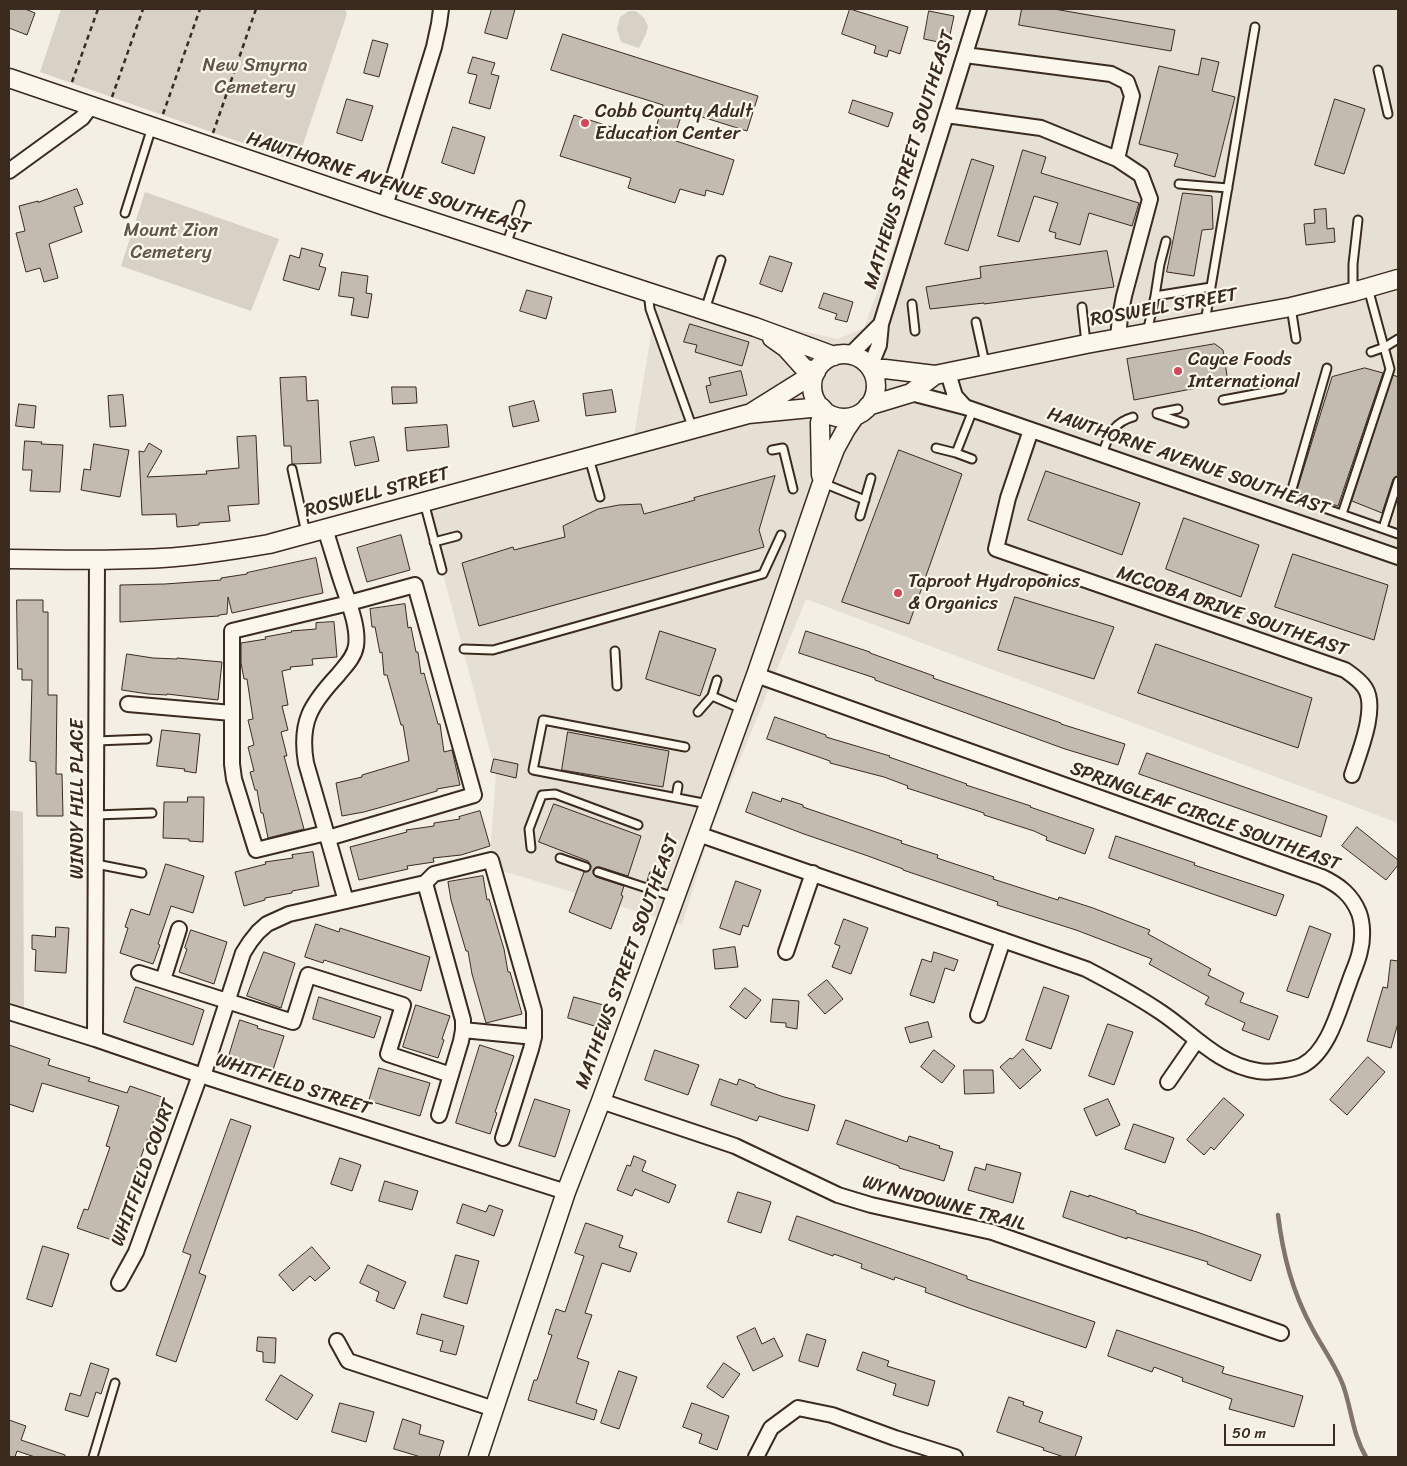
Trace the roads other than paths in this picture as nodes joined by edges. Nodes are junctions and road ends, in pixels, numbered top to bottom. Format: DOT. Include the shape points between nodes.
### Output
graph roads {
  1 [pos="441,9"];
  2 [pos="979,9"];
  3 [pos="1255,27"];
  4 [pos="965,55"];
  5 [pos="1378,70"];
  6 [pos="9,78"];
  7 [pos="99,109"];
  8 [pos="1388,114"];
  9 [pos="946,115"];
  10 [pos="155,128"];
  11 [pos="1117,159"];
  12 [pos="9,170"];
  13 [pos="1179,184"];
  14 [pos="1228,188"];
  15 [pos="520,205"];
  16 [pos="385,206"];
  17 [pos="124,213"];
  18 [pos="1358,220"];
  19 [pos="1166,242"];
  20 [pos="506,246"];
  21 [pos="721,260"];
  22 [pos="1398,279"];
  23 [pos="1211,287"];
  24 [pos="1360,290"];
  25 [pos="648,292"];
  26 [pos="1155,296"];
  27 [pos="912,304"];
  28 [pos="1082,307"];
  29 [pos="1291,307"];
  30 [pos="705,311"];
  31 [pos="976,322"];
  32 [pos="1205,323"];
  33 [pos="881,324"];
  34 [pos="755,327"];
  35 [pos="915,331"];
  36 [pos="1147,333"];
  37 [pos="1118,338"];
  38 [pos="1296,339"];
  39 [pos="1398,339"];
  40 [pos="1086,344"];
  41 [pos="1385,347"];
  42 [pos="1371,352"];
  43 [pos="842,355"];
  44 [pos="985,365"];
  45 [pos="871,368"];
  46 [pos="1327,368"];
  47 [pos="816,372"];
  48 [pos="942,374"];
  49 [pos="1282,389"];
  50 [pos="911,393"];
  51 [pos="1223,400"];
  52 [pos="822,408"];
  53 [pos="969,409"];
  54 [pos="1178,409"];
  55 [pos="862,411"];
  56 [pos="748,414"];
  57 [pos="1133,417"];
  58 [pos="1184,423"];
  59 [pos="694,429"];
  60 [pos="1031,430"];
  61 [pos="936,448"];
  62 [pos="772,450"];
  63 [pos="956,453"];
  64 [pos="1102,454"];
  65 [pos="589,458"];
  66 [pos="972,459"];
  67 [pos="292,469"];
  68 [pos="871,478"];
  69 [pos="1398,481"];
  70 [pos="822,483"];
  71 [pos="793,490"];
  72 [pos="600,497"];
  73 [pos="864,500"];
  74 [pos="424,502"];
  75 [pos="1342,514"];
  76 [pos="860,516"];
  77 [pos="1383,528"];
  78 [pos="325,529"];
  79 [pos="306,534"];
  80 [pos="1398,534"];
  81 [pos="781,535"];
  82 [pos="456,536"];
  83 [pos="434,542"];
  84 [pos="1398,557"];
  85 [pos="9,559"];
  86 [pos="97,560"];
  87 [pos="442,570"];
  88 [pos="349,603"];
  89 [pos="464,649"];
  90 [pos="615,651"];
  91 [pos="756,675"];
  92 [pos="717,680"];
  93 [pos="617,686"];
  94 [pos="712,696"];
  95 [pos="128,704"];
  96 [pos="742,709"];
  97 [pos="698,712"];
  98 [pos="232,713"];
  99 [pos="147,739"];
  100 [pos="96,741"];
  101 [pos="685,747"];
  102 [pos="1352,775"];
  103 [pos="678,786"];
  104 [pos="676,797"];
  105 [pos="708,804"];
  106 [pos="152,813"];
  107 [pos="96,815"];
  108 [pos="638,825"];
  109 [pos="698,834"];
  110 [pos="327,835"];
  111 [pos="531,848"];
  112 [pos="560,858"];
  113 [pos="96,864"];
  114 [pos="586,867"];
  115 [pos="598,872"];
  116 [pos="142,873"];
  117 [pos="813,874"];
  118 [pos="654,875"];
  119 [pos="425,883"];
  120 [pos="650,889"];
  121 [pos="674,898"];
  122 [pos="346,901"];
  123 [pos="179,929"];
  124 [pos="1003,940"];
  125 [pos="786,952"];
  126 [pos="139,972"];
  127 [pos="163,980"];
  128 [pos="227,1002"];
  129 [pos="9,1012"];
  130 [pos="978,1015"];
  131 [pos="463,1030"];
  132 [pos="534,1036"];
  133 [pos="96,1039"];
  134 [pos="1197,1040"];
  135 [pos="451,1075"];
  136 [pos="201,1076"];
  137 [pos="1168,1082"];
  138 [pos="601,1101"];
  139 [pos="439,1114"];
  140 [pos="503,1138"];
  141 [pos="566,1192"];
  142 [pos="119,1283"];
  143 [pos="1281,1333"];
  144 [pos="337,1341"];
  145 [pos="115,1383"];
  146 [pos="494,1409"];
  147 [pos="93,1457"];
  148 [pos="478,1457"];
  149 [pos="756,1457"];
  150 [pos="955,1457"];
  1 -- 16 [label="street" via="434,47"];
  2 -- 4 [label="street, MATHEWS STREET SOUTHEAST"];
  3 -- 14 [label="lane"];
  4 -- 9 [label="street, MATHEWS STREET SOUTHEAST"];
  4 -- 11 [label="street" via="1111,74 1127,82 1132,96"];
  5 -- 8 [label="lane"];
  6 -- 7 [label="street, HAWTHORNE AVENUE SOUTHEAST"];
  7 -- 10 [label="street, HAWTHORNE AVENUE SOUTHEAST"];
  7 -- 12 [label="street"];
  9 -- 11 [label="street" via="1041,128"];
  9 -- 33 [label="street, MATHEWS STREET SOUTHEAST"];
  10 -- 16 [label="street, HAWTHORNE AVENUE SOUTHEAST"];
  10 -- 17 [label="lane"];
  11 -- 37 [label="street" via="1141,175 1150,199 1124,296"];
  13 -- 14 [label="lane"];
  14 -- 23 [label="lane"];
  15 -- 20 [label="lane"];
  16 -- 20 [label="street, HAWTHORNE AVENUE SOUTHEAST"];
  18 -- 24 [label="lane" via="1353,264"];
  19 -- 26 [label="lane"];
  20 -- 25 [label="street, HAWTHORNE AVENUE SOUTHEAST"];
  21 -- 30 [label="lane"];
  22 -- 24 [label="street, ROSWELL STREET"];
  23 -- 26 [label="lane"];
  23 -- 32 [label="lane"];
  24 -- 29 [label="street, ROSWELL STREET"];
  24 -- 41 [label="lane"];
  25 -- 30 [label="street, HAWTHORNE AVENUE SOUTHEAST"];
  25 -- 59 [label="lane" via="650,310"];
  26 -- 36 [label="lane"];
  27 -- 35 [label="lane"];
  28 -- 40 [label="lane"];
  29 -- 32 [label="street, ROSWELL STREET"];
  29 -- 38 [label="lane"];
  30 -- 34 [label="street, HAWTHORNE AVENUE SOUTHEAST"];
  31 -- 44 [label="lane"];
  32 -- 36 [label="street, ROSWELL STREET"];
  33 -- 43 [label="street, MATHEWS STREET SOUTHEAST"];
  33 -- 45 [label="street, MATHEWS STREET SOUTHEAST" via="879,345"];
  34 -- 43 [label="street, HAWTHORNE AVENUE SOUTHEAST"];
  34 -- 47 [label="street, HAWTHORNE AVENUE SOUTHEAST" via="786,348 804,368"];
  36 -- 37 [label="street, ROSWELL STREET"];
  37 -- 40 [label="street, ROSWELL STREET"];
  39 -- 41 [label="lane"];
  40 -- 44 [label="street, ROSWELL STREET"];
  41 -- 42 [label="lane"];
  41 -- 75 [label="lane" via="1390,369"];
  43 -- 45 [label="street" via="858,357"];
  43 -- 47 [label="street" via="820,365"];
  44 -- 48 [label="street, ROSWELL STREET"];
  45 -- 48 [label="street, ROSWELL STREET"];
  45 -- 55 [label="street" via="876,392"];
  46 -- 75 [label="lane" via="1290,496"];
  47 -- 52 [label="street" via="814,396"];
  47 -- 56 [label="street, ROSWELL STREET"];
  48 -- 50 [label="street, ROSWELL STREET"];
  48 -- 53 [label="street" via="955,396"];
  49 -- 51 [label="lane"];
  50 -- 53 [label="street, HAWTHORNE AVENUE SOUTHEAST"];
  50 -- 55 [label="street, ROSWELL STREET"];
  52 -- 55 [label="street" via="838,417"];
  52 -- 56 [label="street, ROSWELL STREET"];
  52 -- 70 [label="street, MATHEWS STREET SOUTHEAST"];
  53 -- 60 [label="street, HAWTHORNE AVENUE SOUTHEAST"];
  53 -- 63 [label="lane"];
  54 -- 58 [label="lane" via="1157,414"];
  55 -- 70 [label="street, MATHEWS STREET SOUTHEAST" via="846,429"];
  56 -- 59 [label="street, ROSWELL STREET"];
  57 -- 64 [label="lane" via="1112,430"];
  59 -- 65 [label="street, ROSWELL STREET"];
  60 -- 64 [label="street, HAWTHORNE AVENUE SOUTHEAST"];
  60 -- 102 [label="street, MCCOBA DRIVE SOUTHEAST" via="1008,498 996,549 1345,670 1360,681 1370,700 1369,719"];
  61 -- 63 [label="lane"];
  62 -- 71 [label="lane" via="783,448"];
  63 -- 66 [label="lane"];
  64 -- 84 [label="street, HAWTHORNE AVENUE SOUTHEAST"];
  65 -- 72 [label="lane"];
  65 -- 74 [label="street, ROSWELL STREET"];
  67 -- 79 [label="lane"];
  68 -- 73 [label="lane"];
  69 -- 77 [label="lane"];
  70 -- 73 [label="lane"];
  70 -- 91 [label="street, MATHEWS STREET SOUTHEAST"];
  73 -- 76 [label="lane"];
  74 -- 78 [label="street, ROSWELL STREET"];
  74 -- 83 [label="lane"];
  75 -- 77 [label="lane"];
  77 -- 80 [label="lane"];
  78 -- 79 [label="street, ROSWELL STREET"];
  78 -- 88 [label="street"];
  79 -- 86 [label="street, ROSWELL STREET" via="218,552"];
  81 -- 89 [label="lane" via="763,574 493,650"];
  82 -- 83 [label="lane"];
  83 -- 87 [label="lane"];
  85 -- 86 [label="street, ROSWELL STREET"];
  86 -- 100 [label="street, WINDY HILL PLACE"];
  88 -- 98 [label="street" via="232,631"];
  88 -- 110 [label="street" via="356,646 348,663 315,702 304,737 306,763"];
  88 -- 110 [label="street" via="415,585 474,795"];
  90 -- 93 [label="lane"];
  91 -- 96 [label="street, MATHEWS STREET SOUTHEAST"];
  91 -- 134 [label="street, SPRINGLEAF CIRCLE SOUTHEAST" via="1337,884 1349,896 1359,914 1362,931 1360,952 1330,1033 1319,1051 1303,1065 1260,1072 1220,1057"];
  92 -- 94 [label="lane"];
  94 -- 96 [label="lane"];
  94 -- 97 [label="lane"];
  95 -- 98 [label="street"];
  96 -- 105 [label="street, MATHEWS STREET SOUTHEAST"];
  98 -- 110 [label="street" via="234,779 256,850"];
  99 -- 100 [label="lane"];
  100 -- 107 [label="street, WINDY HILL PLACE"];
  101 -- 104 [label="lane" via="543,720 533,770"];
  103 -- 104 [label="lane"];
  104 -- 105 [label="lane"];
  105 -- 109 [label="street, MATHEWS STREET SOUTHEAST"];
  106 -- 107 [label="lane"];
  107 -- 113 [label="street, WINDY HILL PLACE"];
  108 -- 111 [label="lane" via="554,794 542,795 529,829"];
  109 -- 117 [label="street, SPRINGLEAF CIRCLE SOUTHEAST"];
  109 -- 121 [label="street, MATHEWS STREET SOUTHEAST"];
  110 -- 122 [label="street"];
  112 -- 114 [label="lane"];
  113 -- 116 [label="lane"];
  113 -- 133 [label="street, WINDY HILL PLACE"];
  115 -- 120 [label="lane"];
  117 -- 124 [label="street, SPRINGLEAF CIRCLE SOUTHEAST"];
  117 -- 125 [label="street"];
  118 -- 120 [label="lane"];
  119 -- 122 [label="street, WHITFIELD COURT"];
  119 -- 131 [label="street" via="463,1020"];
  119 -- 132 [label="street, WHITFIELD COURT" via="434,874 491,860 534,1011"];
  120 -- 121 [label="lane"];
  121 -- 138 [label="street, MATHEWS STREET SOUTHEAST"];
  122 -- 128 [label="street, WHITFIELD COURT" via="289,914 258,932 243,953"];
  123 -- 127 [label="street"];
  124 -- 130 [label="street"];
  124 -- 134 [label="street, SPRINGLEAF CIRCLE SOUTHEAST" via="1086,969 1124,988"];
  126 -- 127 [label="street"];
  127 -- 128 [label="street"];
  128 -- 135 [label="street" via="293,1022 308,975 403,1005 388,1054"];
  128 -- 136 [label="street, WHITFIELD COURT"];
  129 -- 133 [label="street, WHITFIELD STREET"];
  131 -- 132 [label="street"];
  131 -- 135 [label="street"];
  132 -- 140 [label="street"];
  133 -- 136 [label="street, WHITFIELD STREET"];
  134 -- 137 [label="street"];
  135 -- 139 [label="street"];
  136 -- 141 [label="street, WHITFIELD STREET"];
  136 -- 142 [label="street, WHITFIELD COURT" via="136,1252"];
  138 -- 141 [label="street, MATHEWS STREET SOUTHEAST"];
  138 -- 143 [label="street, WYNNDOWNE TRAIL" via="735,1146 838,1195 992,1232"];
  141 -- 146 [label="street, MATHEWS STREET SOUTHEAST"];
  144 -- 146 [label="street" via="348,1361"];
  145 -- 147 [label="lane"];
  146 -- 148 [label="street, MATHEWS STREET SOUTHEAST"];
  149 -- 150 [label="street" via="771,1428 798,1408 832,1415"];
}
